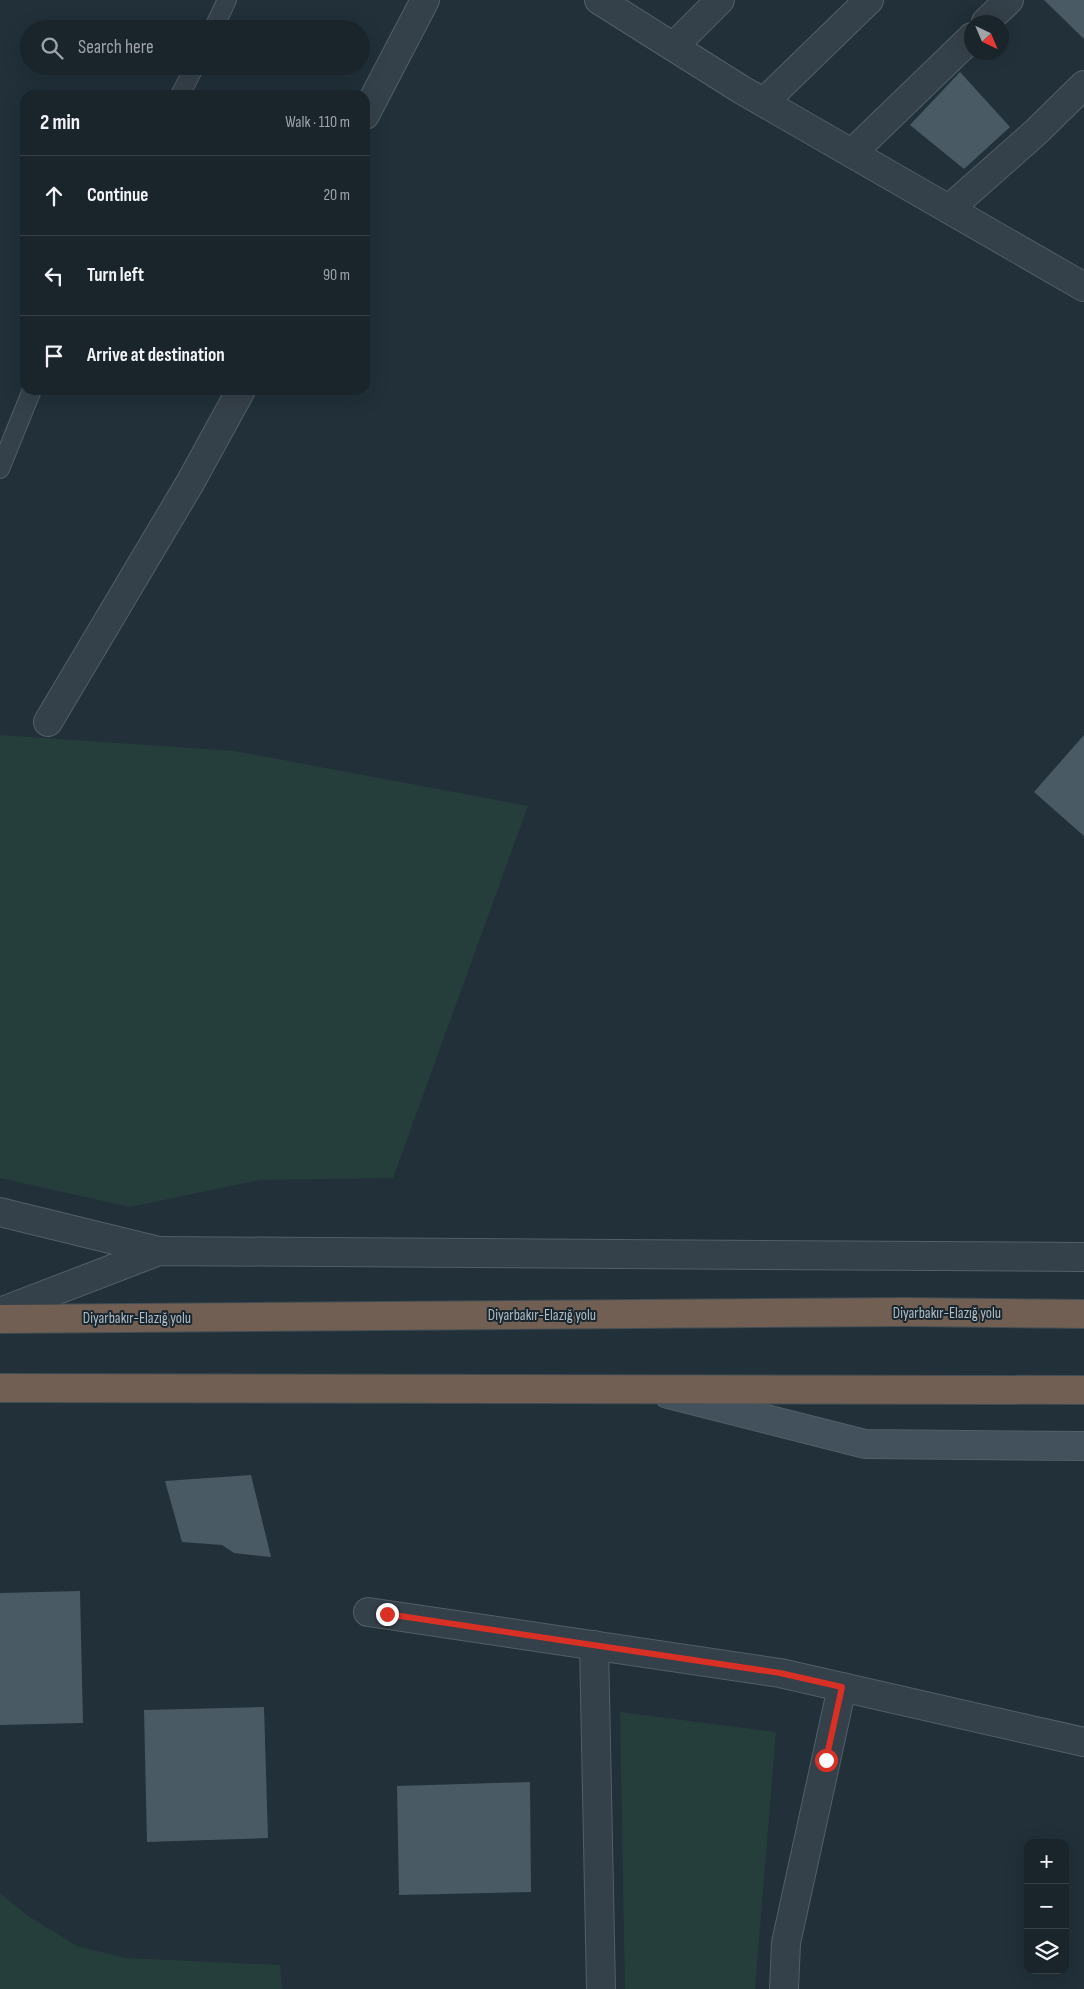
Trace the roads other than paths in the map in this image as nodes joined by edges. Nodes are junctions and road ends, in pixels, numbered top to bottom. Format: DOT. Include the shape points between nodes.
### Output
graph roads {
  1 [pos="227,0"];
  2 [pos="425,0"];
  3 [pos="599,0"];
  4 [pos="720,0"];
  5 [pos="869,0"];
  6 [pos="1009,0"];
  7 [pos="993,15"];
  8 [pos="217,20"];
  9 [pos="964,45"];
  10 [pos="674,46"];
  11 [pos="190,75"];
  12 [pos="1084,85"];
  13 [pos="182,90"];
  14 [pos="764,102"];
  15 [pos="370,105"];
  16 [pos="852,153"];
  17 [pos="949,209"];
  18 [pos="1080,277"];
  19 [pos="30,395"];
  20 [pos="238,395"];
  21 [pos="0,469"];
  22 [pos="48,722"];
  23 [pos="0,1212"];
  24 [pos="159,1251"];
  25 [pos="1084,1257"];
  26 [pos="0,1312"];
  27 [pos="1084,1314"];
  28 [pos="0,1320"];
  29 [pos="0,1388"];
  30 [pos="647,1388"];
  31 [pos="1084,1390"];
  32 [pos="1084,1446"];
  33 [pos="368,1612"];
  34 [pos="594,1645"];
  35 [pos="842,1687"];
  36 [pos="1084,1742"];
  37 [pos="601,1989"];
  38 [pos="784,1989"];
  1 -- 8 [label="lane"];
  2 -- 15 [label="street"];
  3 -- 10 [label="street"];
  4 -- 10 [label="street"];
  5 -- 14 [label="street"];
  6 -- 7 [label="street"];
  9 -- 16 [label="street"];
  10 -- 14 [label="street"];
  11 -- 13 [label="lane"];
  12 -- 17 [label="street"];
  14 -- 16 [label="street"];
  16 -- 17 [label="street"];
  17 -- 18 [label="street"];
  19 -- 21 [label="lane"];
  20 -- 22 [label="street" via="190,483"];
  23 -- 24 [label="street"];
  24 -- 25 [label="street"];
  24 -- 26 [label="street"];
  27 -- 28 [label="highway, Diyarbakır-Elazığ yolu" via="906,1312"];
  29 -- 30 [label="highway"];
  30 -- 31 [label="highway"];
  30 -- 32 [label="street" via="865,1444"];
  33 -- 34 [label="street"];
  34 -- 35 [label="street" via="780,1673"];
  34 -- 37 [label="street"];
  35 -- 36 [label="street"];
  35 -- 38 [label="street" via="786,1943"];
}
